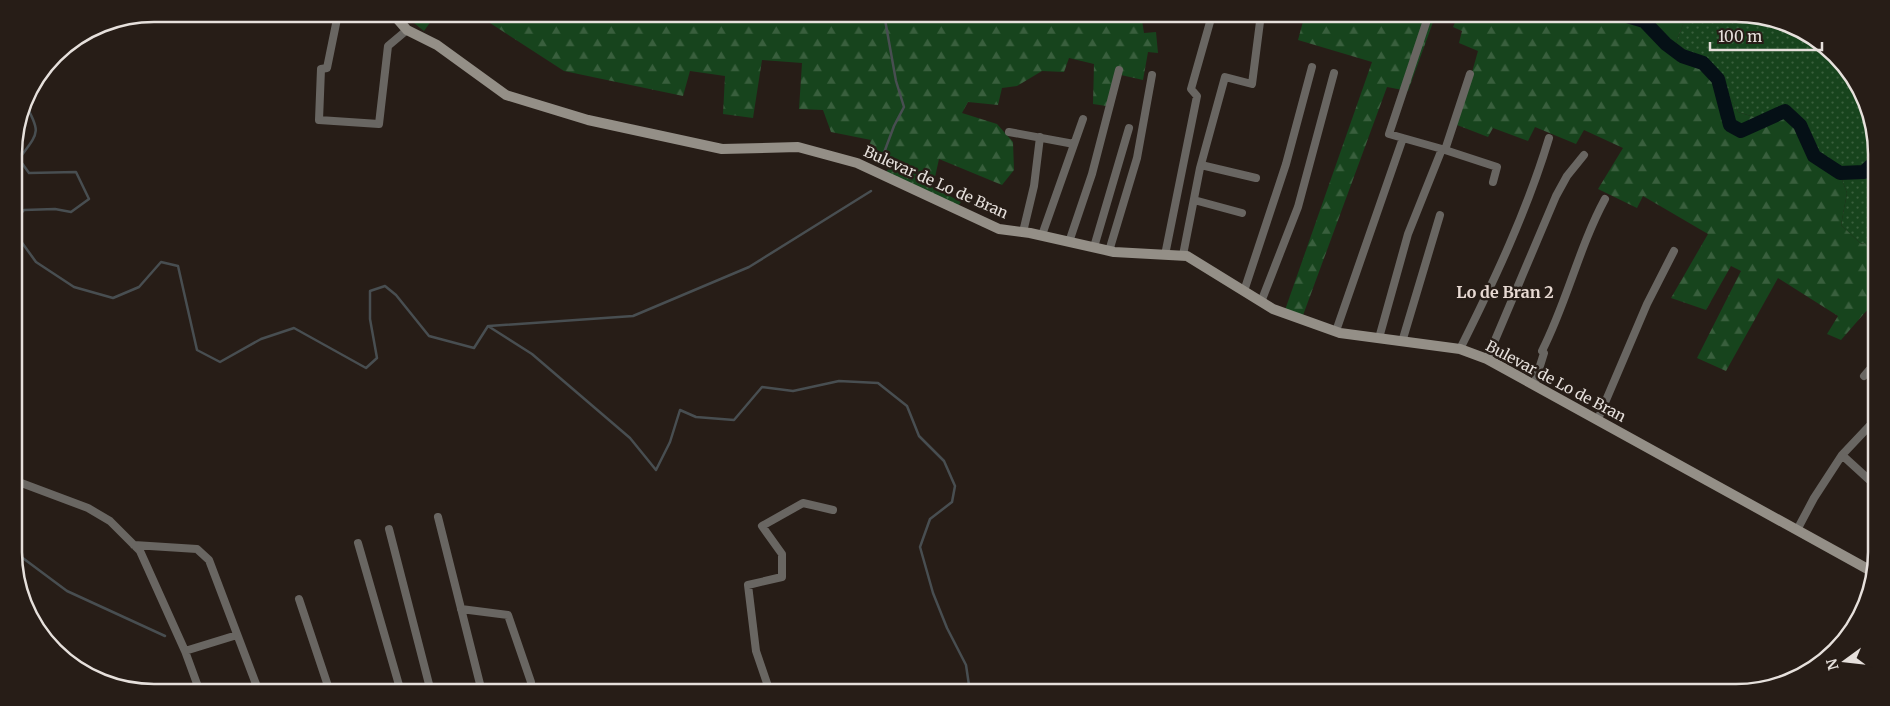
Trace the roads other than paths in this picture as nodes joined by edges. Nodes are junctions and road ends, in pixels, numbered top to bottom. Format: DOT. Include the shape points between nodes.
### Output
graph roads {
  1 [pos="336,22"];
  2 [pos="400,22"];
  3 [pos="1210,22"];
  4 [pos="1261,22"];
  5 [pos="1426,22"];
  6 [pos="407,30"];
  7 [pos="1312,67"];
  8 [pos="1119,70"];
  9 [pos="1334,73"];
  10 [pos="1470,74"];
  11 [pos="1152,75"];
  12 [pos="1083,119"];
  13 [pos="1129,128"];
  14 [pos="1009,132"];
  15 [pos="1040,137"];
  16 [pos="1404,138"];
  17 [pos="1549,138"];
  18 [pos="1074,144"];
  19 [pos="1444,150"];
  20 [pos="1584,155"];
  21 [pos="1201,165"];
  22 [pos="1256,178"];
  23 [pos="1492,182"];
  24 [pos="1605,199"];
  25 [pos="1194,200"];
  26 [pos="1242,213"];
  27 [pos="1440,215"];
  28 [pos="1023,232"];
  29 [pos="1042,236"];
  30 [pos="1069,242"];
  31 [pos="1094,247"];
  32 [pos="1109,251"];
  33 [pos="1674,251"];
  34 [pos="1164,254"];
  35 [pos="1183,256"];
  36 [pos="1244,291"];
  37 [pos="1261,302"];
  38 [pos="1336,331"];
  39 [pos="1379,338"];
  40 [pos="1402,342"];
  41 [pos="1460,349"];
  42 [pos="1488,359"];
  43 [pos="1868,371"];
  44 [pos="1864,376"];
  45 [pos="1534,385"];
  46 [pos="1598,420"];
  47 [pos="1868,427"];
  48 [pos="1842,455"];
  49 [pos="1868,479"];
  50 [pos="22,483"];
  51 [pos="833,510"];
  52 [pos="438,516"];
  53 [pos="389,529"];
  54 [pos="1797,530"];
  55 [pos="358,543"];
  56 [pos="134,544"];
  57 [pos="1866,568"];
  58 [pos="299,599"];
  59 [pos="461,609"];
  60 [pos="238,635"];
  61 [pos="185,651"];
  62 [pos="197,684"];
  63 [pos="256,684"];
  64 [pos="327,684"];
  65 [pos="399,684"];
  66 [pos="429,684"];
  67 [pos="480,684"];
  68 [pos="531,684"];
  69 [pos="767,684"];
  1 -- 6 [label="street" via="327,68 321,70 319,120 378,124 388,46"];
  2 -- 6 [label="street, Bulevar de Lo de Bran"];
  3 -- 34 [label="street" via="1191,89 1197,96"];
  4 -- 21 [label="street" via="1252,84 1224,77"];
  5 -- 16 [label="street" via="1389,134"];
  6 -- 28 [label="street, Bulevar de Lo de Bran" via="436,45 506,95 588,120 722,149 798,147 857,163 999,229"];
  7 -- 36 [label="street" via="1286,164"];
  8 -- 30 [label="street" via="1092,174"];
  9 -- 37 [label="street" via="1298,207"];
  10 -- 19 [label="street"];
  11 -- 32 [label="street" via="1137,158"];
  12 -- 18 [label="street"];
  13 -- 31 [label="street"];
  14 -- 15 [label="street"];
  15 -- 18 [label="street"];
  15 -- 28 [label="street" via="1034,186"];
  16 -- 19 [label="street"];
  16 -- 38 [label="street"];
  17 -- 41 [label="street" via="1538,173"];
  18 -- 29 [label="street"];
  19 -- 23 [label="street" via="1497,168"];
  19 -- 39 [label="street" via="1408,234"];
  20 -- 42 [label="street" via="1556,196"];
  21 -- 22 [label="street"];
  21 -- 25 [label="street"];
  24 -- 45 [label="street" via="1542,352"];
  25 -- 26 [label="street"];
  25 -- 35 [label="street"];
  27 -- 40 [label="street"];
  28 -- 29 [label="street, Bulevar de Lo de Bran"];
  29 -- 30 [label="street, Bulevar de Lo de Bran"];
  30 -- 31 [label="street, Bulevar de Lo de Bran"];
  31 -- 32 [label="street, Bulevar de Lo de Bran"];
  32 -- 34 [label="street, Bulevar de Lo de Bran"];
  33 -- 46 [label="street" via="1647,304"];
  34 -- 35 [label="street, Bulevar de Lo de Bran"];
  35 -- 36 [label="street, Bulevar de Lo de Bran"];
  36 -- 37 [label="street, Bulevar de Lo de Bran"];
  37 -- 38 [label="street, Bulevar de Lo de Bran"];
  38 -- 39 [label="street, Bulevar de Lo de Bran"];
  39 -- 40 [label="street, Bulevar de Lo de Bran"];
  40 -- 41 [label="street, Bulevar de Lo de Bran"];
  41 -- 42 [label="street, Bulevar de Lo de Bran"];
  42 -- 45 [label="street, Bulevar de Lo de Bran"];
  43 -- 44 [label="street"];
  45 -- 46 [label="street, Bulevar de Lo de Bran"];
  46 -- 54 [label="street, Bulevar de Lo de Bran"];
  47 -- 48 [label="street"];
  48 -- 49 [label="street"];
  48 -- 54 [label="street"];
  50 -- 56 [label="street" via="88,508 110,521"];
  51 -- 69 [label="street" via="803,503 762,526 782,554 782,576 748,585 756,651"];
  52 -- 59 [label="street"];
  53 -- 66 [label="street"];
  54 -- 57 [label="street, Bulevar de Lo de Bran"];
  55 -- 65 [label="street"];
  56 -- 60 [label="street" via="197,549 209,560"];
  56 -- 61 [label="street"];
  58 -- 64 [label="street"];
  59 -- 67 [label="street"];
  59 -- 68 [label="street" via="508,615"];
  60 -- 61 [label="street"];
  60 -- 63 [label="street"];
  61 -- 62 [label="street"];
}
